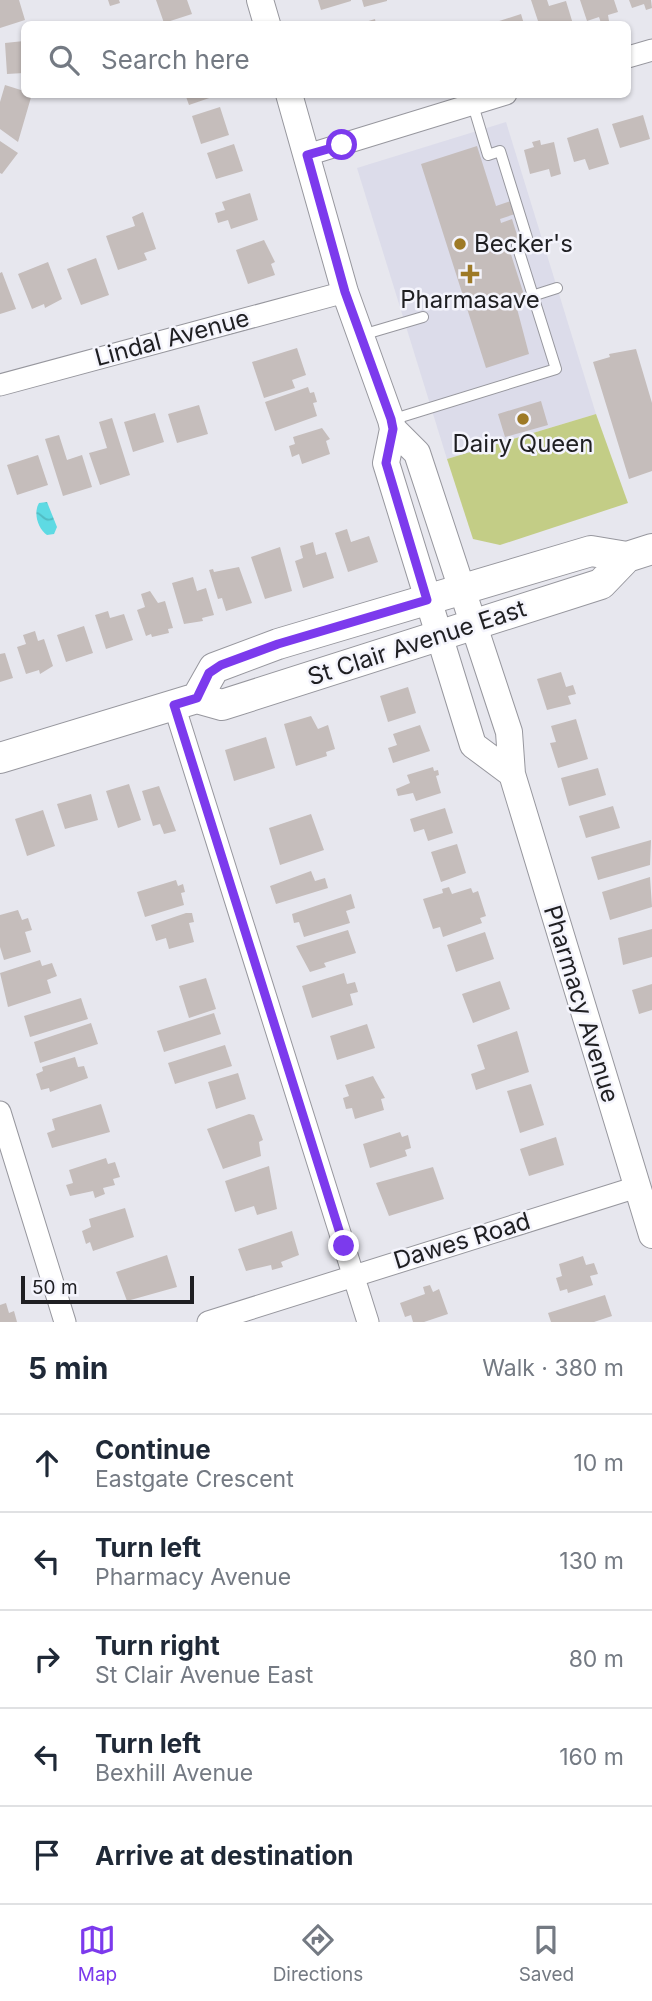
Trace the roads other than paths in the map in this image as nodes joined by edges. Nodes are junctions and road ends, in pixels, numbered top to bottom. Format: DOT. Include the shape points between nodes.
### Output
graph roads {
  1 [pos="260,0"];
  2 [pos="266,21"];
  3 [pos="652,50"];
  4 [pos="631,56"];
  5 [pos="290,98"];
  6 [pos="494,98"];
  7 [pos="473,105"];
  8 [pos="307,155"];
  9 [pos="557,288"];
  10 [pos="345,292"];
  11 [pos="533,296"];
  12 [pos="423,317"];
  13 [pos="361,335"];
  14 [pos="0,385"];
  15 [pos="392,424"];
  16 [pos="640,553"];
  17 [pos="461,590"];
  18 [pos="427,600"];
  19 [pos="473,626"];
  20 [pos="438,637"];
  21 [pos="185,701"];
  22 [pos="0,758"];
  23 [pos="512,774"];
  24 [pos="0,1112"];
  25 [pos="637,1187"];
  26 [pos="652,1235"];
  27 [pos="354,1275"];
  28 [pos="65,1322"];
  29 [pos="208,1322"];
  30 [pos="368,1322"];
  1 -- 2 [label="street"];
  3 -- 4 [label="street"];
  5 -- 8 [label="street, Pharmacy Avenue"];
  6 -- 7 [label="street"];
  7 -- 8 [label="street"];
  7 -- 11 [label="lane" via="488,155 500,151 528,242 517,245"];
  8 -- 10 [label="street, Pharmacy Avenue"];
  9 -- 11 [label="lane"];
  10 -- 13 [label="street, Pharmacy Avenue"];
  10 -- 14 [label="street, Lindal Avenue"];
  11 -- 15 [label="lane" via="556,369"];
  12 -- 13 [label="lane"];
  13 -- 15 [label="street, Pharmacy Avenue"];
  15 -- 17 [label="street, Pharmacy Avenue" via="417,453"];
  15 -- 18 [label="street" via="386,463"];
  16 -- 17 [label="main road, St Clair Avenue East" via="592,551"];
  16 -- 19 [label="main road, St Clair Avenue East" via="601,584"];
  17 -- 18 [label="main road, St Clair Avenue East"];
  17 -- 19 [label="street, Pharmacy Avenue"];
  18 -- 20 [label="street"];
  18 -- 21 [label="main road, St Clair Avenue East" via="221,665"];
  19 -- 20 [label="main road, St Clair Avenue East"];
  19 -- 23 [label="street, Pharmacy Avenue" via="509,732"];
  20 -- 21 [label="main road, St Clair Avenue East" via="222,705"];
  20 -- 23 [label="street" via="473,745"];
  21 -- 22 [label="main road, St Clair Avenue East"];
  21 -- 27 [label="street"];
  23 -- 25 [label="street, Pharmacy Avenue"];
  24 -- 28 [label="street"];
  25 -- 26 [label="street, Pharmacy Avenue"];
  25 -- 27 [label="street, Dawes Road"];
  27 -- 29 [label="street, Dawes Road"];
  27 -- 30 [label="street"];
}
